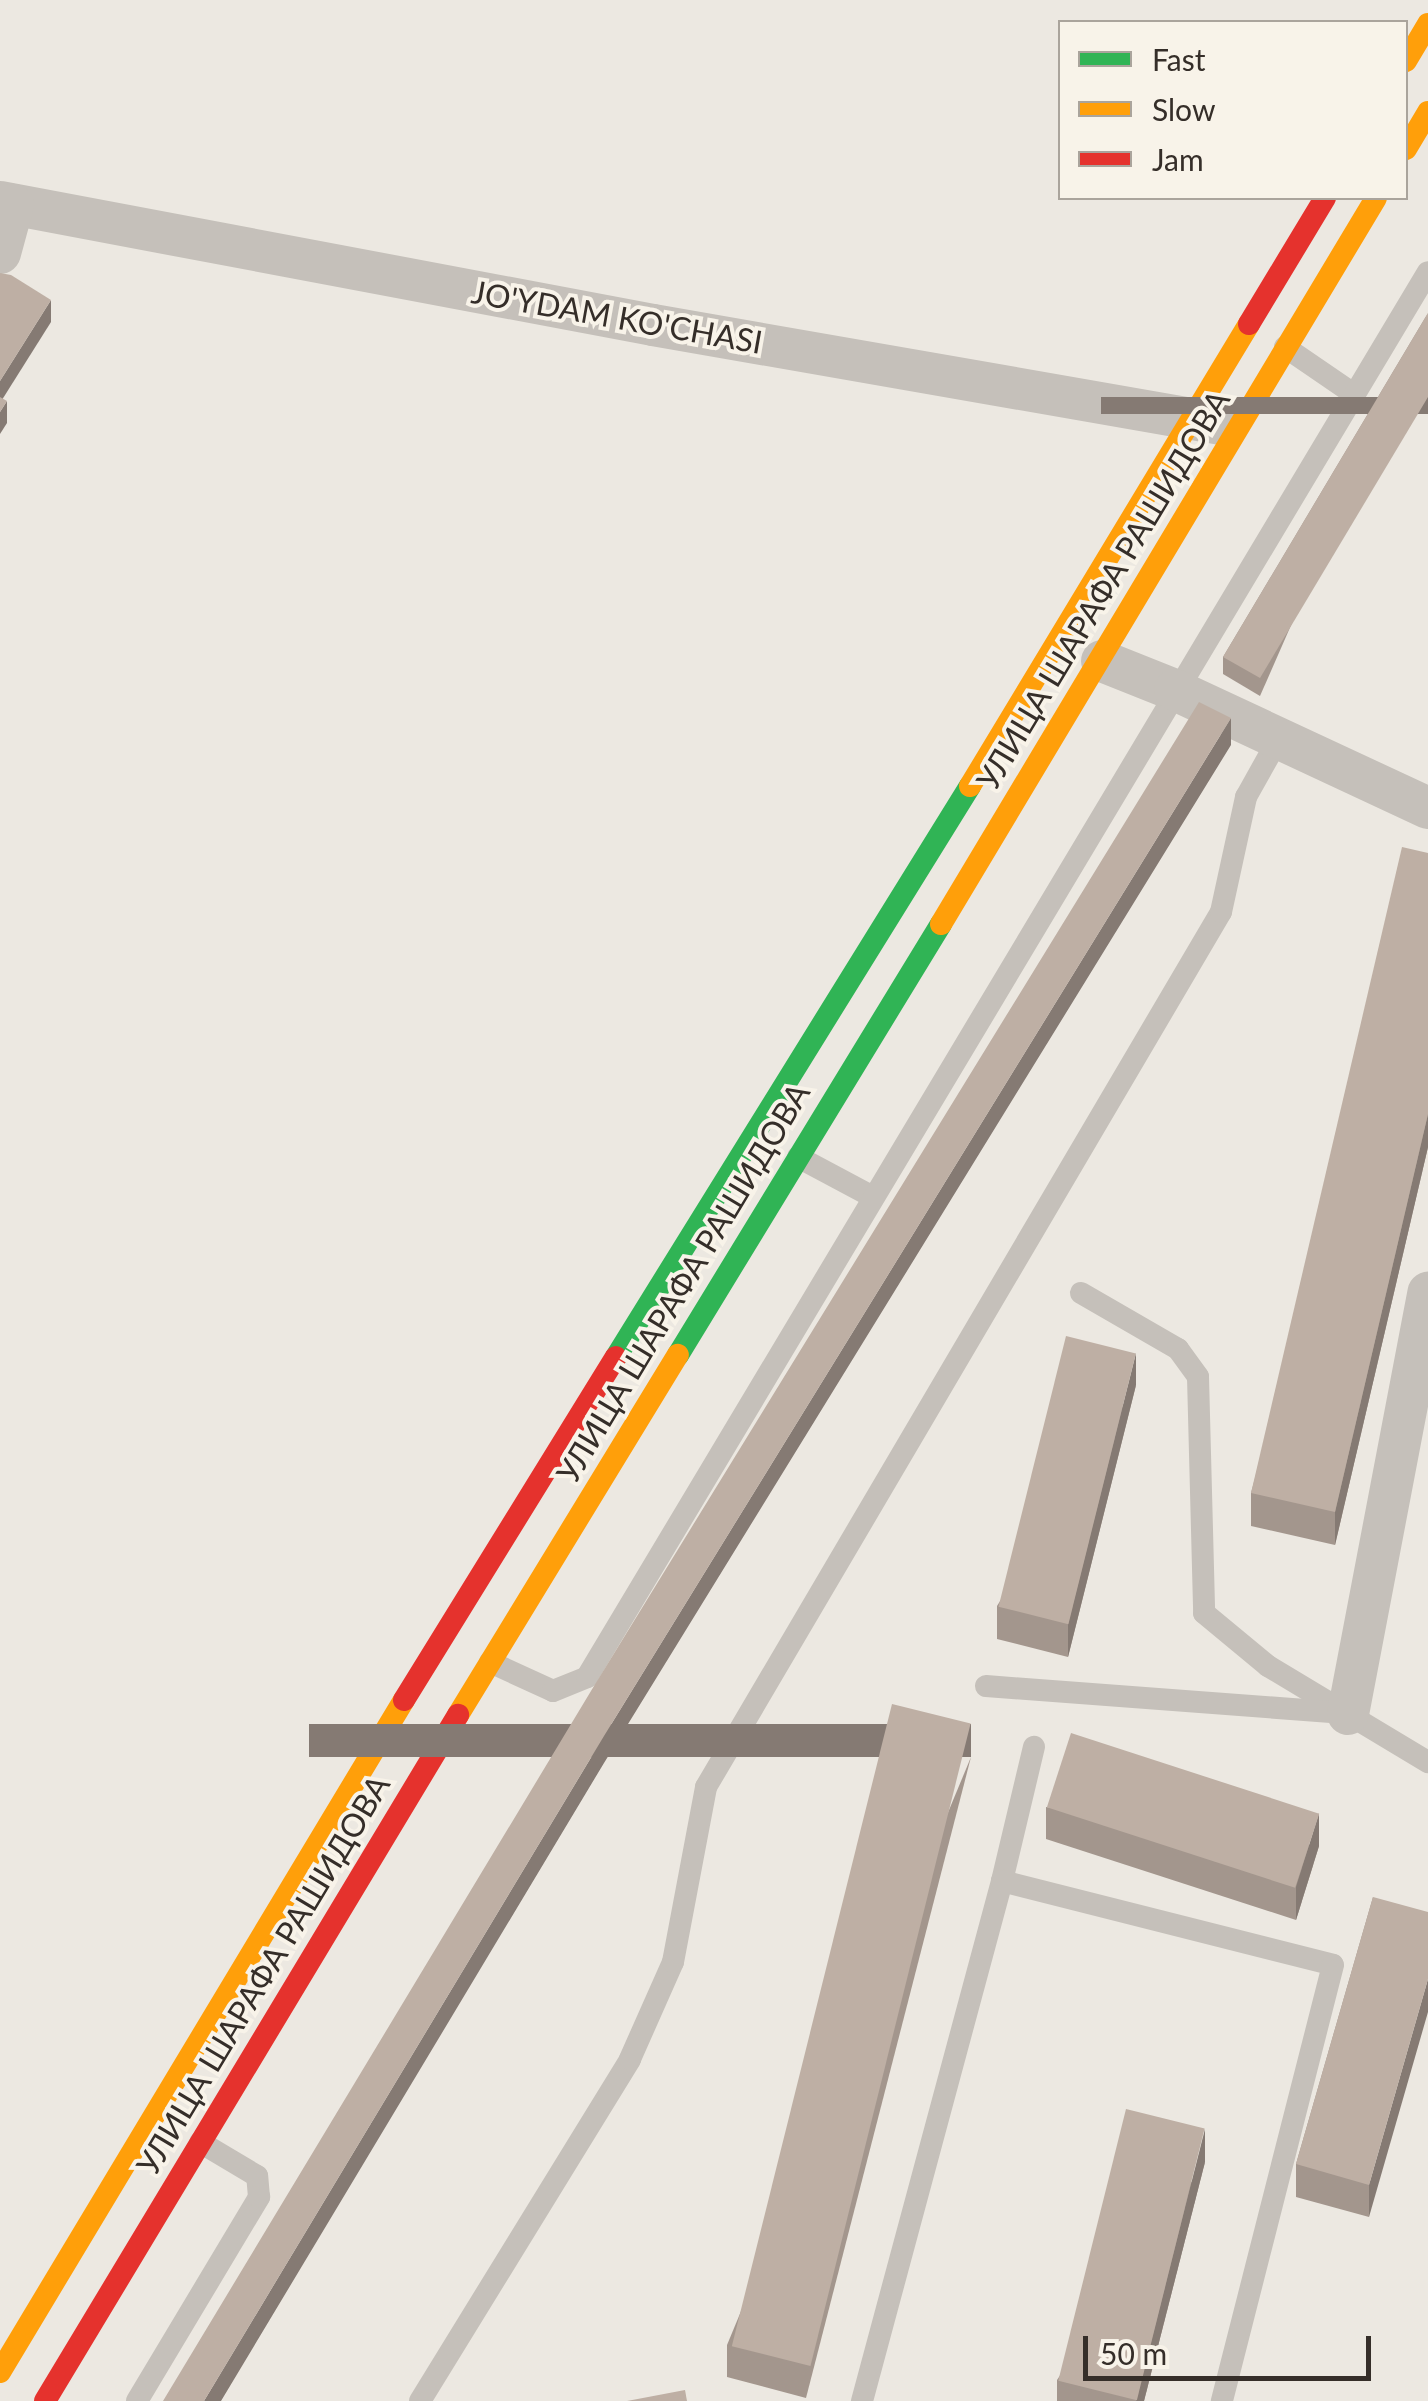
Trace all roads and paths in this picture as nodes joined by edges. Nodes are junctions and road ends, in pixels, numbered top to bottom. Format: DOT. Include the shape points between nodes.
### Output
graph roads {
  1 [pos="1428,24"];
  2 [pos="1408,59"];
  3 [pos="1428,112"];
  4 [pos="1408,146"];
  5 [pos="1323,200"];
  6 [pos="1375,200"];
  7 [pos="7,203"];
  8 [pos="0,252"];
  9 [pos="1428,272"];
  10 [pos="1285,347"];
  11 [pos="1355,395"];
  12 [pos="1194,416"];
  13 [pos="1236,428"];
  14 [pos="1102,661"];
  15 [pos="1176,690"];
  16 [pos="1279,738"];
  17 [pos="1428,808"];
  18 [pos="798,1157"];
  19 [pos="873,1197"];
  20 [pos="1081,1293"];
  21 [pos="1428,1293"];
  22 [pos="490,1662"];
  23 [pos="986,1686"];
  24 [pos="443,1687"];
  25 [pos="1348,1714"];
  26 [pos="1034,1748"];
  27 [pos="1428,1762"];
  28 [pos="1002,1881"];
  29 [pos="200,2142"];
  30 [pos="0,2372"];
  31 [pos="45,2401"];
  32 [pos="136,2401"];
  33 [pos="420,2401"];
  34 [pos="862,2401"];
  35 [pos="1222,2401"];
  1 -- 2 [label="main road"];
  3 -- 4 [label="main road"];
  5 -- 12 [label="main road"];
  6 -- 10 [label="main road, УЛИЦА ШАРАФА РАШИДОВА"];
  7 -- 8 [label="street"];
  7 -- 12 [label="street, JO'YDAM KO'CHASI" via="653,325"];
  9 -- 11 [label="lane"];
  10 -- 11 [label="lane"];
  10 -- 13 [label="main road, УЛИЦА ШАРАФА РАШИДОВА"];
  11 -- 15 [label="lane"];
  12 -- 13 [label="street, JO'YDAM KO'CHASI"];
  12 -- 24 [label="main road"];
  13 -- 14 [label="main road, УЛИЦА ШАРАФА РАШИДОВА"];
  14 -- 15 [label="street"];
  14 -- 18 [label="main road, УЛИЦА ШАРАФА РАШИДОВА"];
  15 -- 16 [label="street"];
  15 -- 19 [label="lane"];
  16 -- 17 [label="street"];
  16 -- 33 [label="lane" via="1246,797 1221,912 706,1787 673,1962 630,2060"];
  18 -- 19 [label="lane"];
  18 -- 22 [label="main road, УЛИЦА ШАРАФА РАШИДОВА"];
  19 -- 22 [label="lane" via="587,1677 553,1691"];
  20 -- 25 [label="lane" via="1178,1349 1198,1376 1204,1613 1268,1666"];
  21 -- 25 [label="street"];
  22 -- 24 [label="main road, УЛИЦА ШАРАФА РАШИДОВА"];
  23 -- 25 [label="lane"];
  24 -- 29 [label="main road, УЛИЦА ШАРАФА РАШИДОВА"];
  24 -- 30 [label="main road"];
  25 -- 27 [label="lane"];
  26 -- 28 [label="lane"];
  28 -- 34 [label="lane"];
  28 -- 35 [label="lane" via="1334,1965"];
  29 -- 31 [label="main road, УЛИЦА ШАРАФА РАШИДОВА"];
  29 -- 32 [label="lane" via="257,2176 259,2197"];
}
